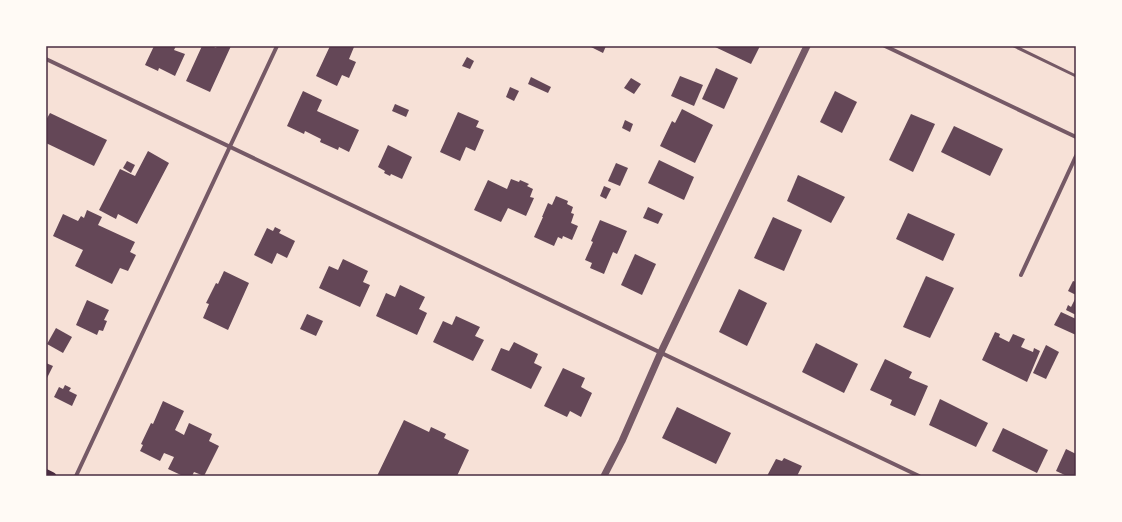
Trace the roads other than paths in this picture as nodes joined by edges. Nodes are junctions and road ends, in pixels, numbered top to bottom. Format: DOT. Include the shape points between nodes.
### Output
graph roads {
  1 [pos="277,46"];
  2 [pos="807,46"];
  3 [pos="885,46"];
  4 [pos="1014,46"];
  5 [pos="46,59"];
  6 [pos="1076,76"];
  7 [pos="1076,137"];
  8 [pos="230,147"];
  9 [pos="1076,156"];
  10 [pos="1021,274"];
  11 [pos="661,352"];
  12 [pos="46,473"];
  13 [pos="52,476"];
  14 [pos="76,476"];
  15 [pos="604,476"];
  16 [pos="919,476"];
  1 -- 8 [label="street"];
  2 -- 11 [label="street"];
  3 -- 7 [label="street"];
  4 -- 6 [label="lane"];
  5 -- 8 [label="street"];
  8 -- 11 [label="street"];
  8 -- 14 [label="street"];
  9 -- 10 [label="street"];
  11 -- 15 [label="street"];
  11 -- 16 [label="street"];
  12 -- 13 [label="main road"];
}
